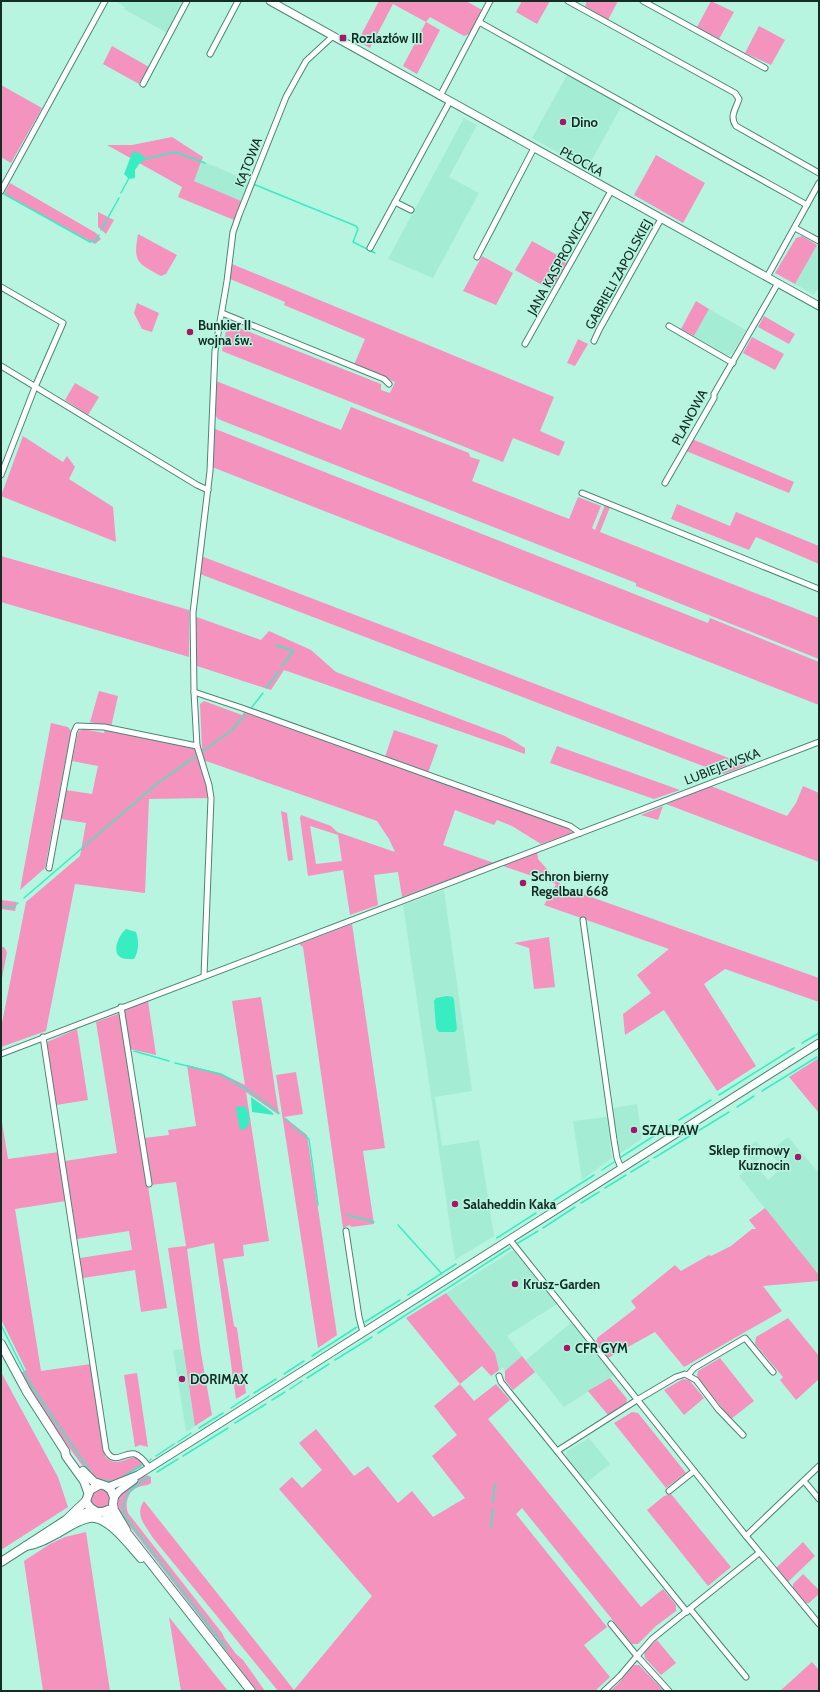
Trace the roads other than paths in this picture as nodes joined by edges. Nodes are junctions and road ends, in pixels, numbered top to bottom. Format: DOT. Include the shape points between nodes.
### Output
graph roads {
  1 [pos="105,1"];
  2 [pos="187,1"];
  3 [pos="238,1"];
  4 [pos="270,1"];
  5 [pos="490,1"];
  6 [pos="568,1"];
  7 [pos="643,1"];
  8 [pos="479,22"];
  9 [pos="333,36"];
  10 [pos="210,54"];
  11 [pos="765,68"];
  12 [pos="143,84"];
  13 [pos="440,96"];
  14 [pos="450,101"];
  15 [pos="534,148"];
  16 [pos="819,173"];
  17 [pos="819,183"];
  18 [pos="1,191"];
  19 [pos="612,191"];
  20 [pos="395,202"];
  21 [pos="807,205"];
  22 [pos="411,210"];
  23 [pos="661,219"];
  24 [pos="795,228"];
  25 [pos="819,242"];
  26 [pos="370,248"];
  27 [pos="476,257"];
  28 [pos="767,277"];
  29 [pos="778,284"];
  30 [pos="1,287"];
  31 [pos="819,306"];
  32 [pos="222,314"];
  33 [pos="669,326"];
  34 [pos="594,341"];
  35 [pos="525,344"];
  36 [pos="732,363"];
  37 [pos="1,366"];
  38 [pos="389,384"];
  39 [pos="35,387"];
  40 [pos="1,475"];
  41 [pos="665,482"];
  42 [pos="208,490"];
  43 [pos="582,493"];
  44 [pos="819,589"];
  45 [pos="194,692"];
  46 [pos="819,742"];
  47 [pos="197,746"];
  48 [pos="580,833"];
  49 [pos="49,868"];
  50 [pos="583,920"];
  51 [pos="204,976"];
  52 [pos="121,1007"];
  53 [pos="43,1037"];
  54 [pos="819,1043"];
  55 [pos="1,1054"];
  56 [pos="621,1168"];
  57 [pos="149,1184"];
  58 [pos="346,1231"];
  59 [pos="510,1240"];
  60 [pos="363,1332"];
  61 [pos="1,1344"];
  62 [pos="773,1372"];
  63 [pos="688,1375"];
  64 [pos="499,1376"];
  65 [pos="637,1400"];
  66 [pos="743,1435"];
  67 [pos="65,1451"];
  68 [pos="557,1451"];
  69 [pos="819,1466"];
  70 [pos="149,1467"];
  71 [pos="694,1471"];
  72 [pos="138,1474"];
  73 [pos="804,1481"];
  74 [pos="99,1485"];
  75 [pos="108,1487"];
  76 [pos="669,1491"];
  77 [pos="88,1492"];
  78 [pos="819,1499"];
  79 [pos="86,1501"];
  80 [pos="114,1501"];
  81 [pos="93,1510"];
  82 [pos="104,1512"];
  83 [pos="66,1520"];
  84 [pos="127,1533"];
  85 [pos="746,1536"];
  86 [pos="26,1546"];
  87 [pos="760,1553"];
  88 [pos="1,1562"];
  89 [pos="157,1571"];
  90 [pos="689,1610"];
  91 [pos="611,1624"];
  92 [pos="819,1624"];
  93 [pos="637,1656"];
  94 [pos="746,1677"];
  95 [pos="251,1691"];
  96 [pos="604,1691"];
  97 [pos="669,1691"];
  1 -- 18 [label="street"];
  2 -- 12 [label="street"];
  3 -- 10 [label="street"];
  4 -- 9 [label="street, PŁOCKA"];
  5 -- 8 [label="street"];
  6 -- 16 [label="street" via="735,93 739,99 733,114 736,126"];
  7 -- 11 [label="street"];
  8 -- 13 [label="street"];
  8 -- 21 [label="street"];
  9 -- 13 [label="street, PŁOCKA"];
  9 -- 32 [label="street, KĄTOWA" via="306,61 295,79 244,200 234,227"];
  13 -- 14 [label="street, PŁOCKA"];
  14 -- 15 [label="street, PŁOCKA"];
  14 -- 20 [label="street"];
  15 -- 19 [label="street, PŁOCKA"];
  15 -- 27 [label="street"];
  17 -- 21 [label="street"];
  19 -- 23 [label="street, PŁOCKA"];
  19 -- 35 [label="street, JANA KASPROWICZA"];
  20 -- 22 [label="street"];
  20 -- 26 [label="street"];
  21 -- 24 [label="street"];
  23 -- 28 [label="street, PŁOCKA"];
  23 -- 34 [label="street, GABRIELI ZAPOLSKIEJ"];
  24 -- 25 [label="street"];
  24 -- 28 [label="street"];
  28 -- 29 [label="street, PŁOCKA"];
  29 -- 31 [label="street, PŁOCKA"];
  29 -- 36 [label="street, PLANOWA"];
  30 -- 39 [label="street" via="63,323"];
  32 -- 38 [label="street" via="384,379"];
  32 -- 42 [label="street, KĄTOWA" via="215,351"];
  33 -- 36 [label="street"];
  36 -- 41 [label="street, PLANOWA"];
  37 -- 39 [label="street"];
  39 -- 40 [label="street"];
  39 -- 42 [label="street"];
  42 -- 45 [label="street, KĄTOWA" via="193,613"];
  43 -- 44 [label="street"];
  45 -- 47 [label="street, KĄTOWA"];
  45 -- 48 [label="street" via="570,826"];
  46 -- 48 [label="street, LUBIEJEWSKA"];
  47 -- 49 [label="street" via="104,727 77,726"];
  47 -- 51 [label="street, KĄTOWA" via="210,785 211,798"];
  48 -- 51 [label="street, LUBIEJEWSKA"];
  50 -- 56 [label="street" via="615,1146"];
  51 -- 52 [label="street, LUBIEJEWSKA"];
  52 -- 53 [label="street, LUBIEJEWSKA"];
  52 -- 57 [label="street"];
  53 -- 55 [label="street, LUBIEJEWSKA"];
  53 -- 70 [label="street" via="106,1450 114,1458 137,1455"];
  54 -- 56 [label="street"];
  56 -- 59 [label="street"];
  58 -- 60 [label="street"];
  59 -- 60 [label="street"];
  59 -- 65 [label="street"];
  60 -- 70 [label="street"];
  61 -- 67 [label="main road" via="27,1392"];
  62 -- 63 [label="street" via="745,1338 694,1368"];
  63 -- 65 [label="street" via="676,1377"];
  63 -- 66 [label="street" via="696,1380 718,1409"];
  64 -- 68 [label="street" via="501,1382"];
  65 -- 68 [label="street"];
  65 -- 71 [label="street"];
  67 -- 74 [label="main road" via="89,1479"];
  67 -- 77 [label="main road"];
  68 -- 90 [label="street"];
  69 -- 73 [label="street"];
  70 -- 72 [label="street"];
  71 -- 76 [label="street"];
  71 -- 85 [label="street"];
  72 -- 75 [label="street"];
  72 -- 80 [label="street" via="134,1480 119,1490"];
  73 -- 78 [label="street"];
  73 -- 85 [label="street"];
  74 -- 75 [label="main road"];
  74 -- 77 [label="main road"];
  75 -- 80 [label="main road" via="113,1492"];
  77 -- 79 [label="main road"];
  79 -- 81 [label="main road"];
  79 -- 83 [label="main road"];
  80 -- 82 [label="main road"];
  80 -- 84 [label="main road" via="114,1510"];
  81 -- 82 [label="main road"];
  81 -- 83 [label="main road"];
  82 -- 84 [label="main road"];
  83 -- 86 [label="main road"];
  84 -- 89 [label="main road"];
  85 -- 87 [label="street"];
  86 -- 88 [label="main road"];
  86 -- 89 [label="main road" via="35,1545 84,1519 99,1519 110,1525 145,1563"];
  87 -- 90 [label="street"];
  87 -- 92 [label="street"];
  89 -- 95 [label="main road"];
  90 -- 93 [label="street" via="652,1639"];
  90 -- 94 [label="street"];
  91 -- 93 [label="street"];
  93 -- 96 [label="street"];
  93 -- 97 [label="street"];
}
